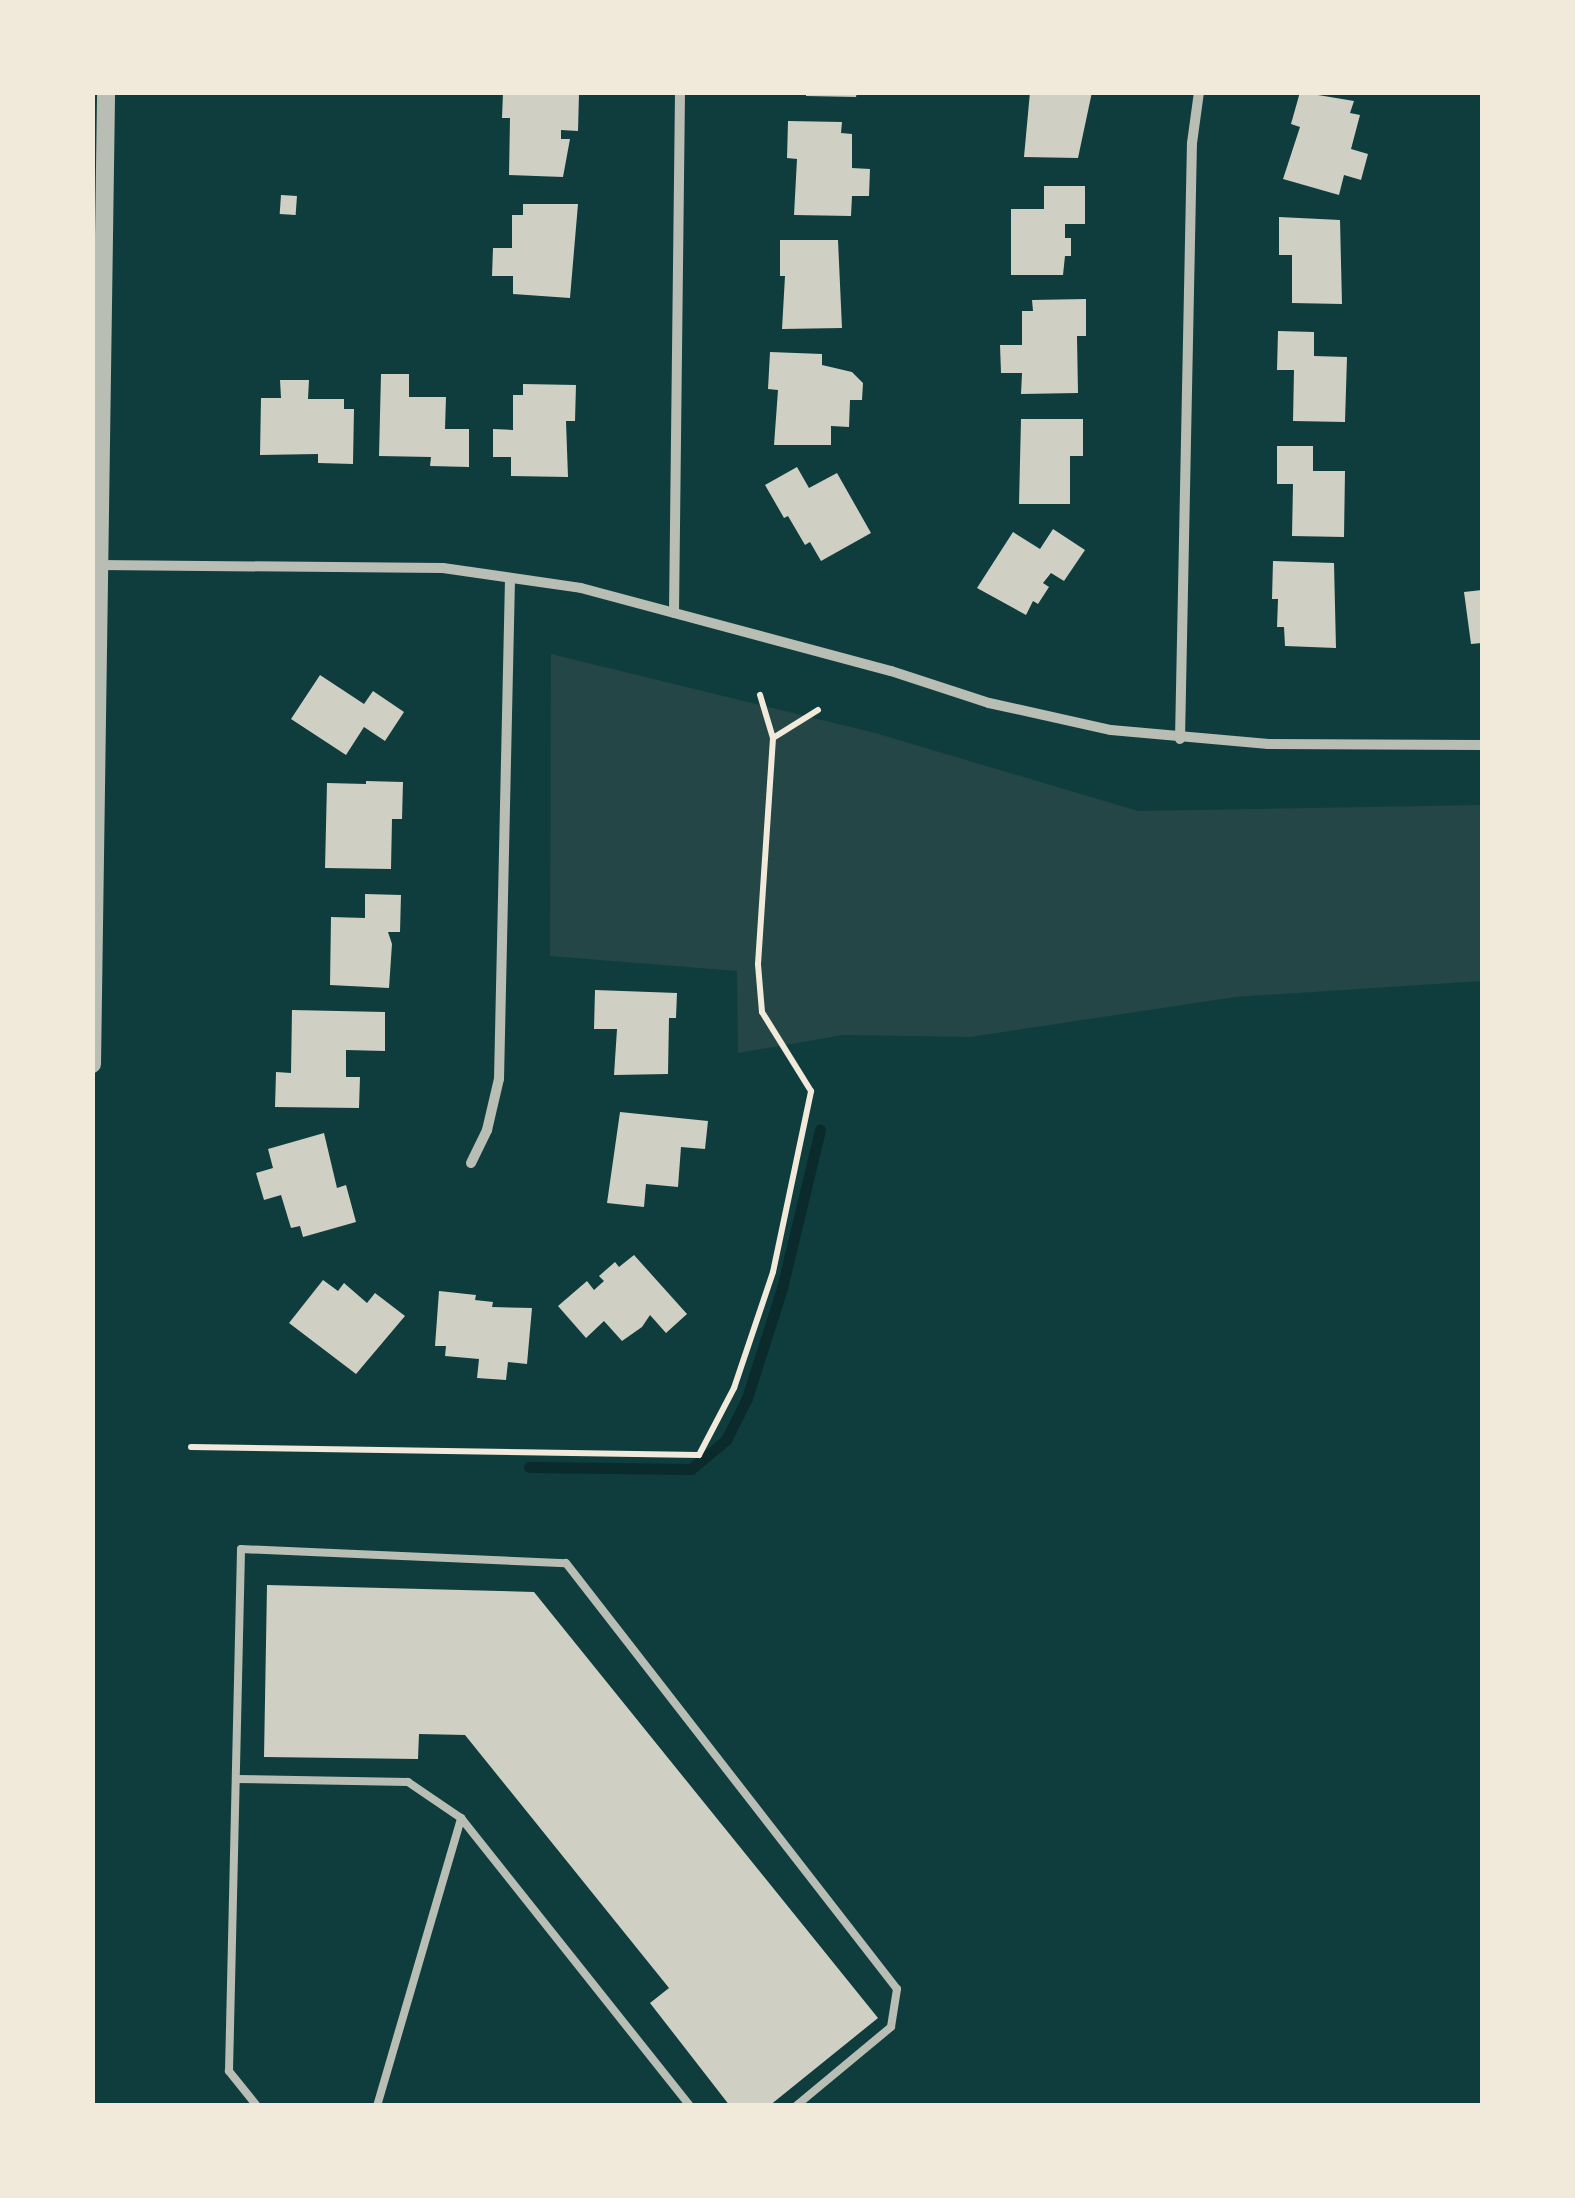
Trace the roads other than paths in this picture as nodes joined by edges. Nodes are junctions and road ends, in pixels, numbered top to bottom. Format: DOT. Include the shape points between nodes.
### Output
graph roads {
  1 [pos="106,92"];
  2 [pos="680,92"];
  3 [pos="1199,92"];
  4 [pos="98,564"];
  5 [pos="510,578"];
  6 [pos="674,613"];
  7 [pos="1180,738"];
  8 [pos="1482,745"];
  9 [pos="92,1064"];
  10 [pos="471,1163"];
  11 [pos="236,1779"];
  12 [pos="461,1818"];
  13 [pos="257,2106"];
  14 [pos="377,2106"];
  15 [pos="690,2106"];
  16 [pos="796,2106"];
  1 -- 4 [label="street"];
  2 -- 6 [label="street"];
  3 -- 7 [label="street" via="1192,143"];
  4 -- 5 [label="street" via="444,568"];
  4 -- 9 [label="street"];
  5 -- 6 [label="street" via="581,588"];
  5 -- 10 [label="street" via="500,1080"];
  6 -- 7 [label="street" via="989,703"];
  7 -- 8 [label="street"];
  11 -- 12 [label="lane" via="408,1782"];
  11 -- 13 [label="lane" via="229,2071"];
  11 -- 16 [label="lane" via="241,1549 566,1563 897,1989 890,2027"];
  12 -- 14 [label="lane"];
  12 -- 15 [label="lane"];
}
